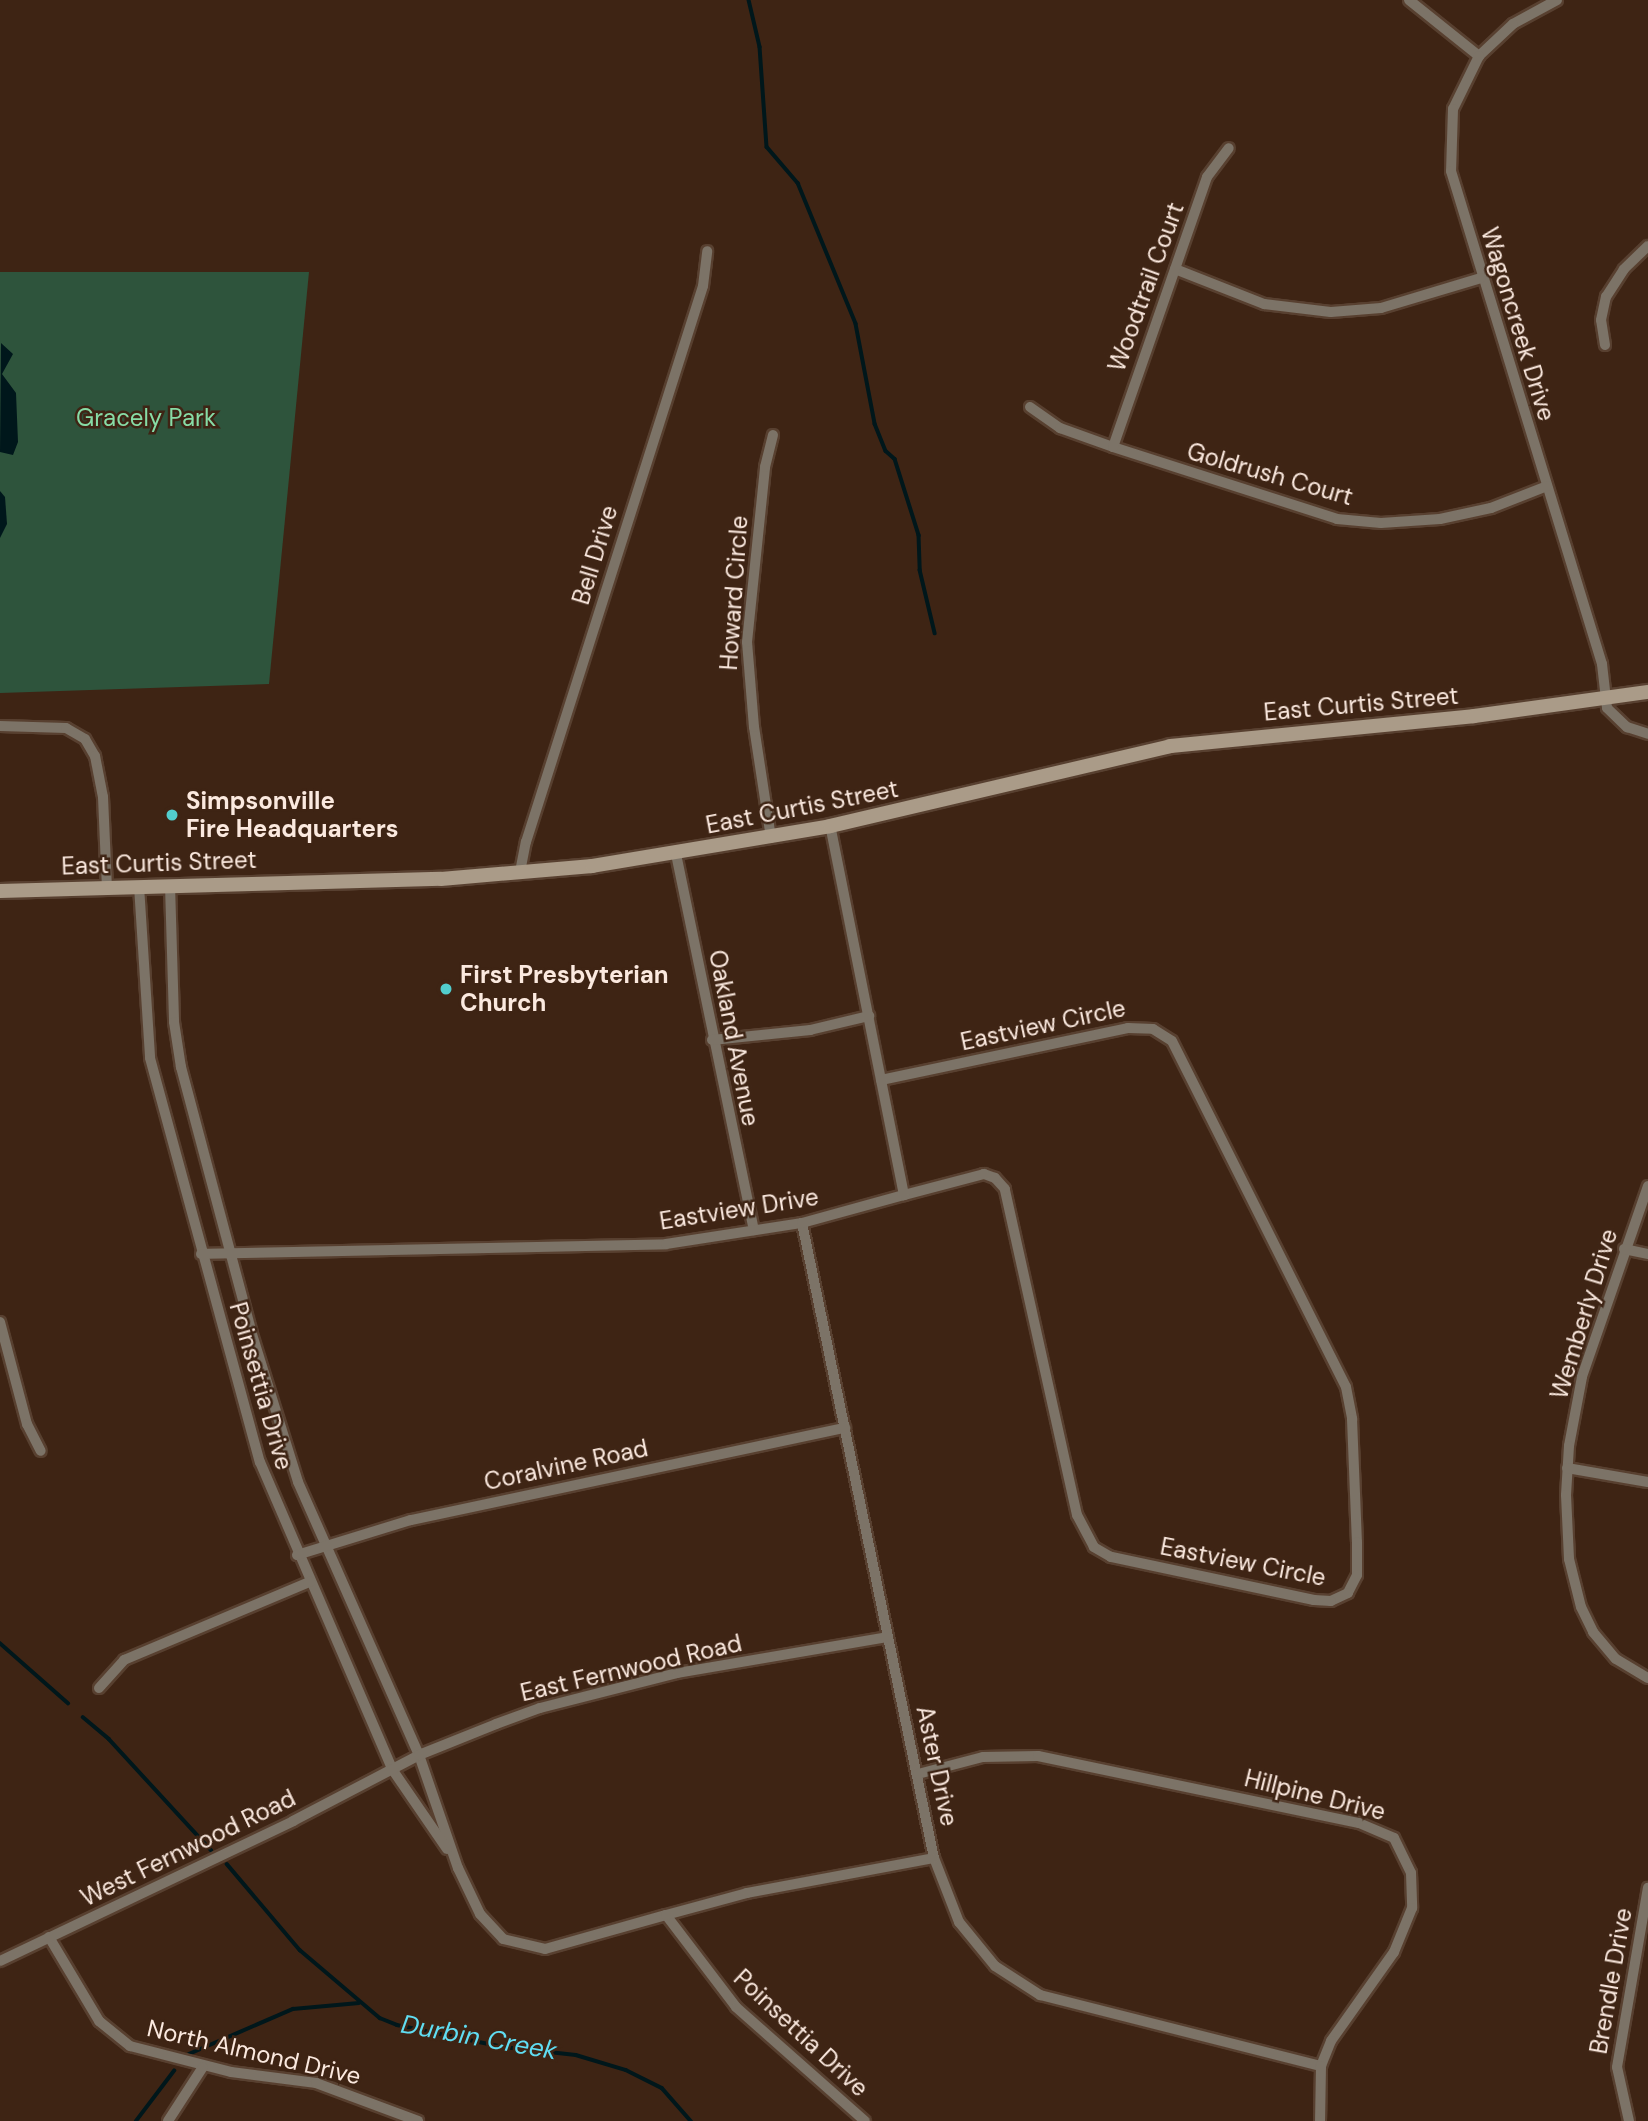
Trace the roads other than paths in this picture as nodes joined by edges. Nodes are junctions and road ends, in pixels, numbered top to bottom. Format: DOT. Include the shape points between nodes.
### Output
graph roads {
  1 [pos="1409,0"];
  2 [pos="1557,0"];
  3 [pos="1479,56"];
  4 [pos="1229,148"];
  5 [pos="1648,246"];
  6 [pos="707,251"];
  7 [pos="1175,269"];
  8 [pos="1481,278"];
  9 [pos="1605,345"];
  10 [pos="1030,407"];
  11 [pos="773,435"];
  12 [pos="1113,447"];
  13 [pos="1547,486"];
  14 [pos="1648,692"];
  15 [pos="1606,699"];
  16 [pos="0,726"];
  17 [pos="1648,734"];
  18 [pos="830,826"];
  19 [pos="771,838"];
  20 [pos="676,854"];
  21 [pos="520,873"];
  22 [pos="170,885"];
  23 [pos="139,886"];
  24 [pos="107,887"];
  25 [pos="0,891"];
  26 [pos="869,1016"];
  27 [pos="712,1041"];
  28 [pos="881,1080"];
  29 [pos="1648,1186"];
  30 [pos="904,1195"];
  31 [pos="802,1223"];
  32 [pos="754,1230"];
  33 [pos="1624,1249"];
  34 [pos="201,1254"];
  35 [pos="230,1254"];
  36 [pos="1648,1254"];
  37 [pos="0,1322"];
  38 [pos="5,1363"];
  39 [pos="845,1427"];
  40 [pos="41,1451"];
  41 [pos="1567,1468"];
  42 [pos="1648,1482"];
  43 [pos="325,1545"];
  44 [pos="298,1555"];
  45 [pos="310,1582"];
  46 [pos="888,1637"];
  47 [pos="1648,1678"];
  48 [pos="99,1688"];
  49 [pos="419,1755"];
  50 [pos="392,1769"];
  51 [pos="918,1774"];
  52 [pos="934,1858"];
  53 [pos="455,1861"];
  54 [pos="1648,1888"];
  55 [pos="666,1915"];
  56 [pos="48,1937"];
  57 [pos="0,1961"];
  58 [pos="1321,2066"];
  59 [pos="202,2067"];
  60 [pos="168,2121"];
  61 [pos="418,2121"];
  62 [pos="865,2121"];
  63 [pos="1320,2121"];
  64 [pos="1629,2121"];
  1 -- 3 [label="street"];
  2 -- 3 [label="street, Wagoncreek Drive" via="1513,24"];
  3 -- 8 [label="street, Wagoncreek Drive" via="1456,99 1449,148 1455,195"];
  4 -- 7 [label="street, Woodtrail Court" via="1211,169"];
  5 -- 9 [label="street" via="1624,269 1606,297 1601,320"];
  6 -- 21 [label="street, Bell Drive" via="703,286"];
  7 -- 8 [label="street" via="1264,303 1331,312 1381,308"];
  7 -- 12 [label="street, Woodtrail Court"];
  8 -- 13 [label="street, Wagoncreek Drive"];
  10 -- 12 [label="street, Goldrush Court" via="1060,428"];
  11 -- 19 [label="street, Howard Circle" via="765,467 747,642"];
  12 -- 13 [label="street, Goldrush Court" via="1292,507 1358,522 1440,519 1491,508"];
  13 -- 15 [label="street, Wagoncreek Drive" via="1602,664"];
  14 -- 15 [label="main road, East Curtis Street"];
  15 -- 17 [label="street" via="1615,719"];
  15 -- 18 [label="main road, East Curtis Street" via="1170,747"];
  16 -- 24 [label="street" via="66,728 85,739 96,756 103,797"];
  18 -- 19 [label="main road, East Curtis Street"];
  18 -- 26 [label="street"];
  19 -- 20 [label="main road, East Curtis Street"];
  20 -- 21 [label="main road, East Curtis Street"];
  20 -- 27 [label="street, Oakland Avenue"];
  21 -- 22 [label="main road, East Curtis Street"];
  22 -- 23 [label="main road, East Curtis Street"];
  22 -- 35 [label="street, Poinsettia Drive" via="174,1023"];
  23 -- 24 [label="main road, East Curtis Street"];
  23 -- 34 [label="street, Poinsettia Drive" via="150,1058"];
  24 -- 25 [label="main road, East Curtis Street"];
  26 -- 27 [label="street" via="810,1030"];
  26 -- 28 [label="street"];
  27 -- 32 [label="street, Oakland Avenue"];
  28 -- 30 [label="street"];
  28 -- 30 [label="street, Eastview Circle" via="1128,1028 1153,1029 1172,1041 1346,1387 1352,1419 1357,1542 1357,1576 1349,1593 1331,1601 1314,1600 1111,1557 1094,1547 1077,1515 1006,1189 984,1174"];
  29 -- 33 [label="street, Wemberly Drive"];
  30 -- 31 [label="street, Eastview Drive"];
  31 -- 32 [label="street, Eastview Drive"];
  31 -- 39 [label="street, Aster Drive"];
  32 -- 35 [label="street, Eastview Drive" via="620,1247"];
  33 -- 36 [label="street"];
  33 -- 41 [label="street, Wemberly Drive" via="1582,1377"];
  34 -- 35 [label="street, Eastview Drive"];
  34 -- 44 [label="street, Poinsettia Drive" via="260,1462"];
  35 -- 43 [label="street, Poinsettia Drive" via="272,1403"];
  37 -- 38 [label="street"];
  38 -- 40 [label="street"];
  39 -- 43 [label="street, Coralvine Road" via="411,1520"];
  39 -- 46 [label="street, Aster Drive"];
  41 -- 42 [label="street"];
  41 -- 47 [label="street, Wemberly Drive" via="1569,1559 1581,1607 1593,1632 1616,1659"];
  43 -- 44 [label="street, Coralvine Road"];
  43 -- 49 [label="street, Poinsettia Drive"];
  44 -- 45 [label="street, Poinsettia Drive"];
  45 -- 48 [label="street" via="124,1660 108,1672"];
  45 -- 50 [label="street, Poinsettia Drive"];
  46 -- 49 [label="street, East Fernwood Road" via="677,1674 565,1701"];
  46 -- 51 [label="street, Aster Drive"];
  49 -- 50 [label="street, East Fernwood Road"];
  49 -- 53 [label="street, Poinsettia Drive"];
  50 -- 53 [label="street, Poinsettia Drive"];
  50 -- 56 [label="street, West Fernwood Road"];
  51 -- 52 [label="street, Aster Drive"];
  51 -- 58 [label="street, Hillpine Drive" via="983,1757 1038,1756 1384,1831 1408,1860 1412,1908 1394,1952 1338,2026"];
  52 -- 55 [label="street" via="747,1893"];
  52 -- 58 [label="street, Aster Drive" via="950,1906 970,1938 995,1966 1026,1989 1095,2012"];
  53 -- 55 [label="street, Poinsettia Drive" via="486,1925 519,1946 560,1947"];
  54 -- 64 [label="street, Brendle Drive" via="1617,2067"];
  55 -- 62 [label="street, Poinsettia Drive" via="736,2007"];
  56 -- 57 [label="street, West Fernwood Road"];
  56 -- 59 [label="street, North Almond Drive" via="99,2021 118,2039 139,2050"];
  58 -- 63 [label="street, Hillpine Drive"];
  59 -- 60 [label="street"];
  59 -- 61 [label="street, North Almond Drive" via="316,2083"];
}
